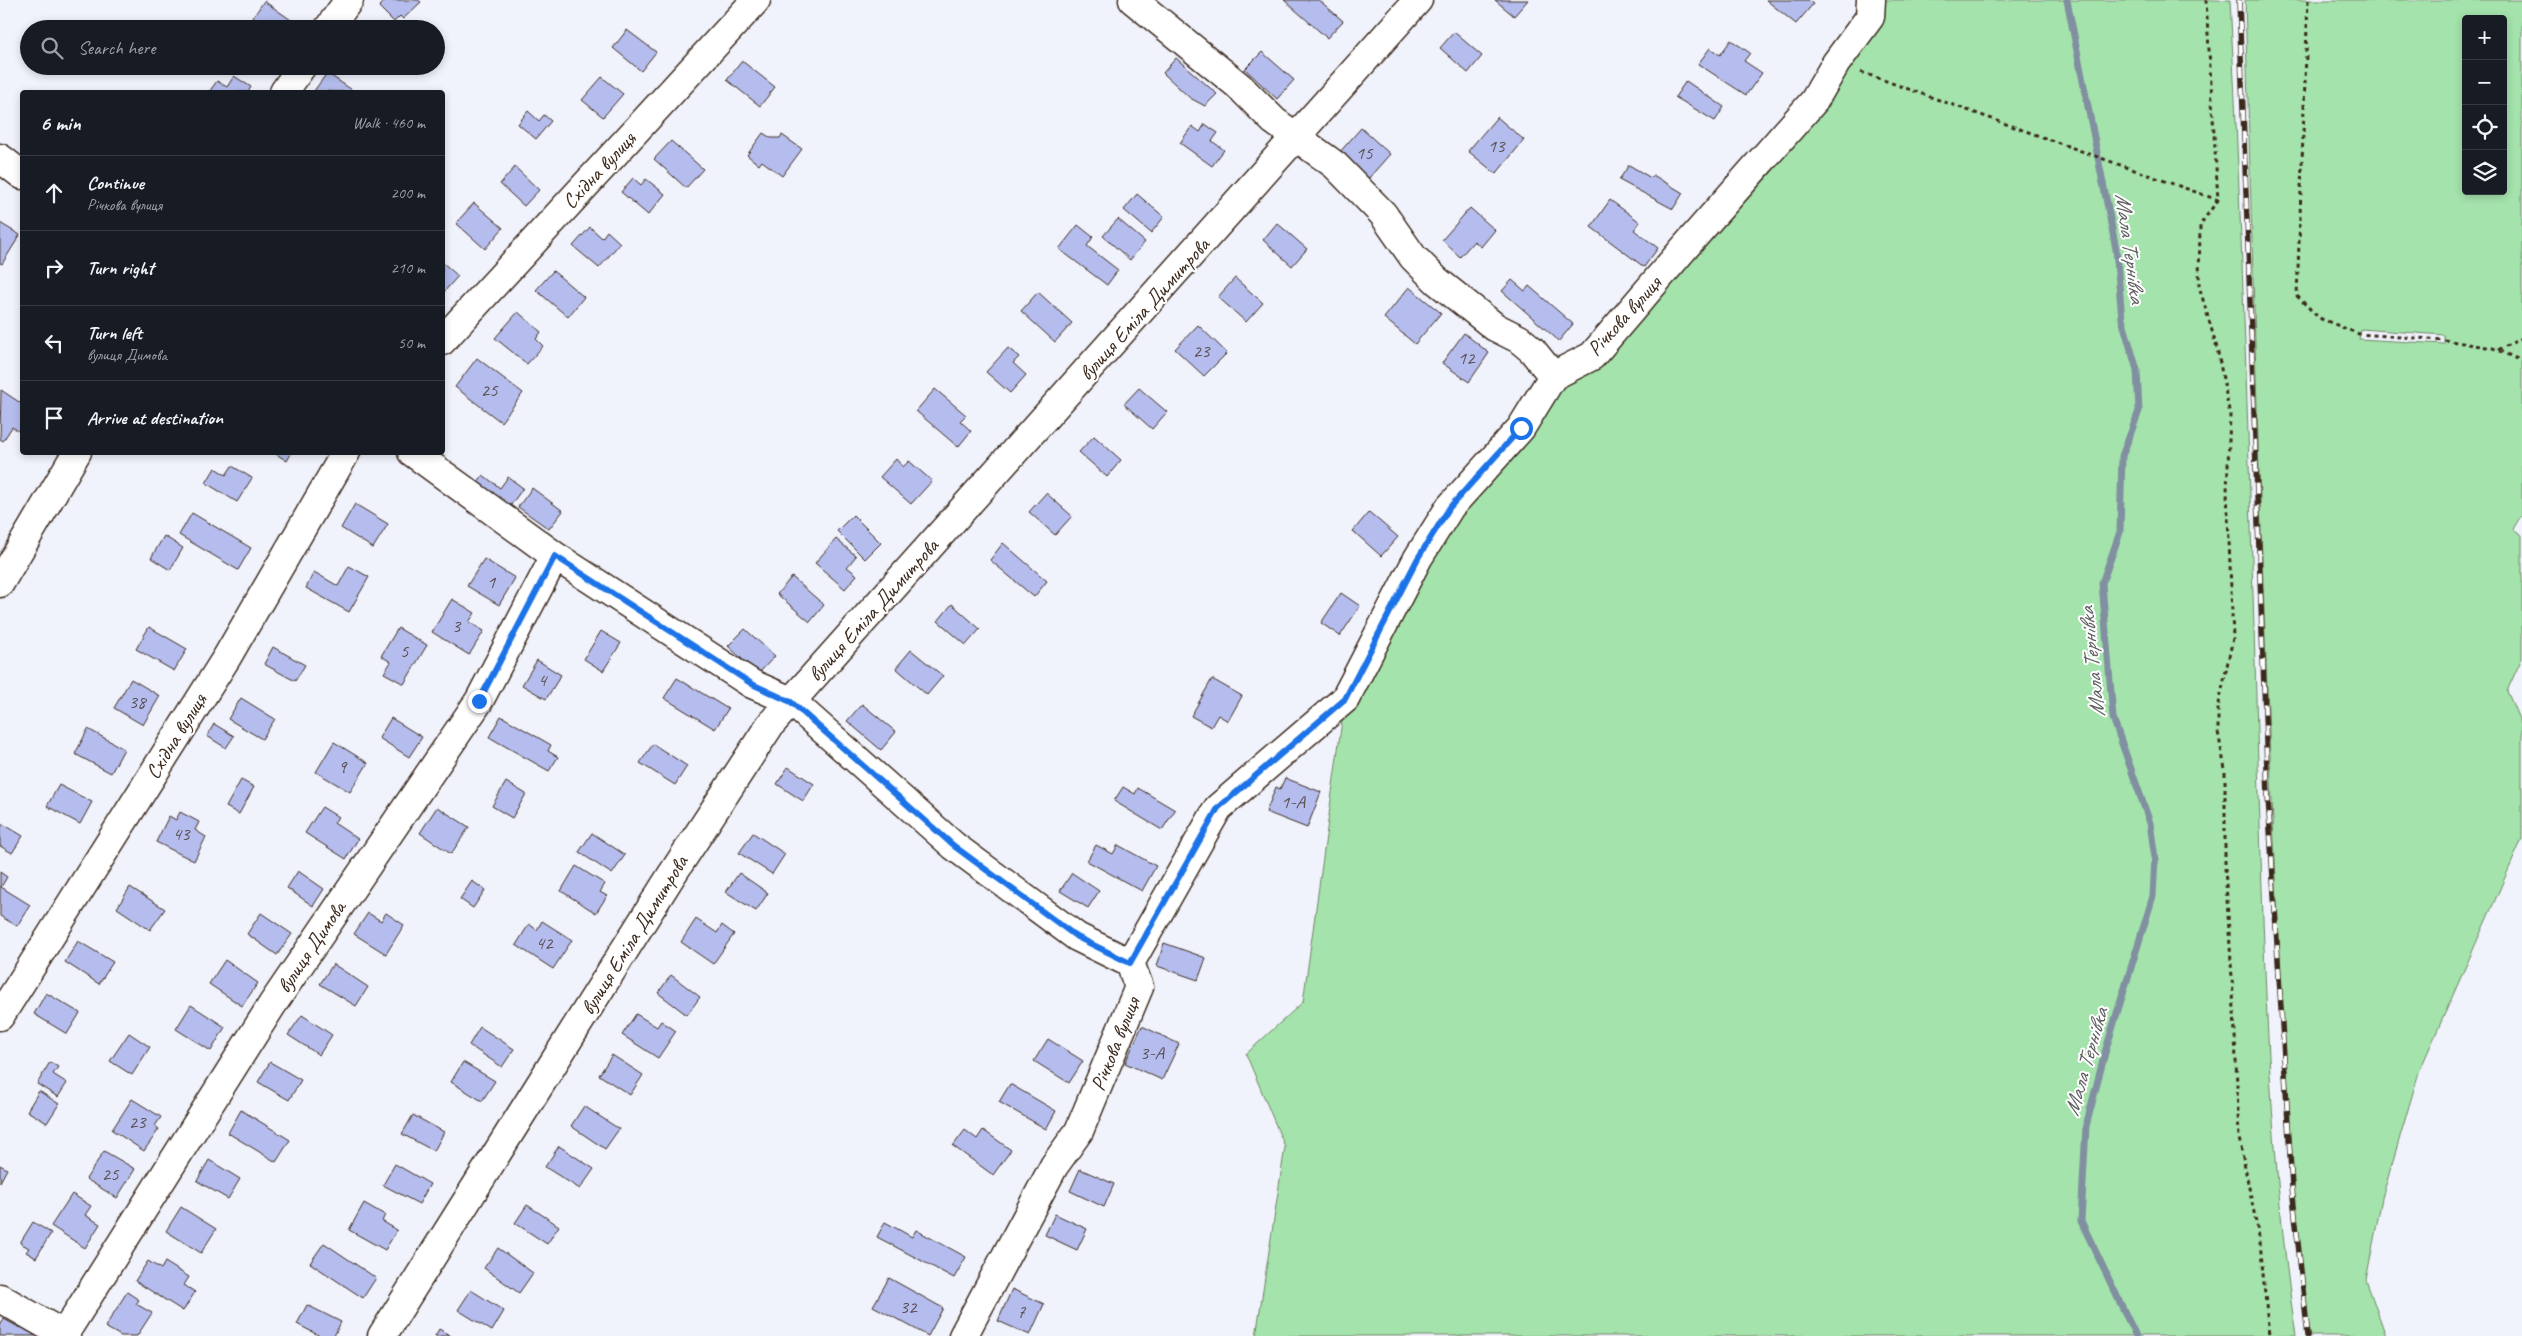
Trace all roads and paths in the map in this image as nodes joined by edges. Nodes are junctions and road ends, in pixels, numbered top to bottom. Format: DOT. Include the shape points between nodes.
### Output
graph roads {
  1 [pos="349,0"];
  2 [pos="756,0"];
  3 [pos="1133,0"];
  4 [pos="1418,0"];
  5 [pos="1871,0"];
  6 [pos="2206,0"];
  7 [pos="2308,0"];
  8 [pos="335,20"];
  9 [pos="1836,63"];
  10 [pos="296,75"];
  11 [pos="285,90"];
  12 [pos="1296,137"];
  13 [pos="0,158"];
  14 [pos="20,173"];
  15 [pos="2218,200"];
  16 [pos="445,338"];
  17 [pos="2522,338"];
  18 [pos="2498,350"];
  19 [pos="2522,361"];
  20 [pos="1553,376"];
  21 [pos="76,455"];
  22 [pos="344,455"];
  23 [pos="416,455"];
  24 [pos="555,556"];
  25 [pos="0,583"];
  26 [pos="791,702"];
  27 [pos="1130,963"];
  28 [pos="0,1016"];
  29 [pos="0,1298"];
  30 [pos="64,1336"];
  31 [pos="382,1336"];
  32 [pos="963,1336"];
  33 [pos="2269,1336"];
  1 -- 8 [label="street"];
  2 -- 16 [label="street, Східна вулиця"];
  3 -- 12 [label="street"];
  4 -- 12 [label="street, вулиця Еміла Димитрова"];
  5 -- 9 [label="street, Річкова вулиця" via="1870,17"];
  6 -- 15 [label="path"];
  7 -- 18 [label="path" via="2297,296 2319,318 2359,334 2444,340"];
  9 -- 15 [label="path"];
  9 -- 20 [label="street, Річкова вулиця" via="1814,101 1592,356"];
  10 -- 11 [label="street"];
  12 -- 20 [label="street" via="1335,165 1383,214 1413,257 1437,281 1495,327 1519,339"];
  12 -- 26 [label="street, вулиця Еміла Димитрова"];
  13 -- 14 [label="street"];
  15 -- 33 [label="path" via="2200,226 2200,286 2217,348 2230,415 2227,492 2233,638 2218,708 2218,732 2225,769 2225,868 2239,1138 2260,1242"];
  17 -- 18 [label="path"];
  18 -- 19 [label="path"];
  20 -- 27 [label="street, Річкова вулиця" via="1521,428 1450,507 1418,558 1345,699 1218,808"];
  21 -- 25 [label="street"];
  22 -- 28 [label="street, Східна вулиця" via="226,657"];
  23 -- 24 [label="street"];
  24 -- 26 [label="street" via="752,684"];
  24 -- 30 [label="street, вулиця Димова" via="479,701 272,1005"];
  26 -- 27 [label="street" via="954,846 1077,937"];
  26 -- 31 [label="street, вулиця Еміла Димитрова" via="770,725 671,876"];
  27 -- 32 [label="street, Річкова вулиця" via="1139,987 1079,1130 1054,1166"];
  29 -- 30 [label="street"];
}
